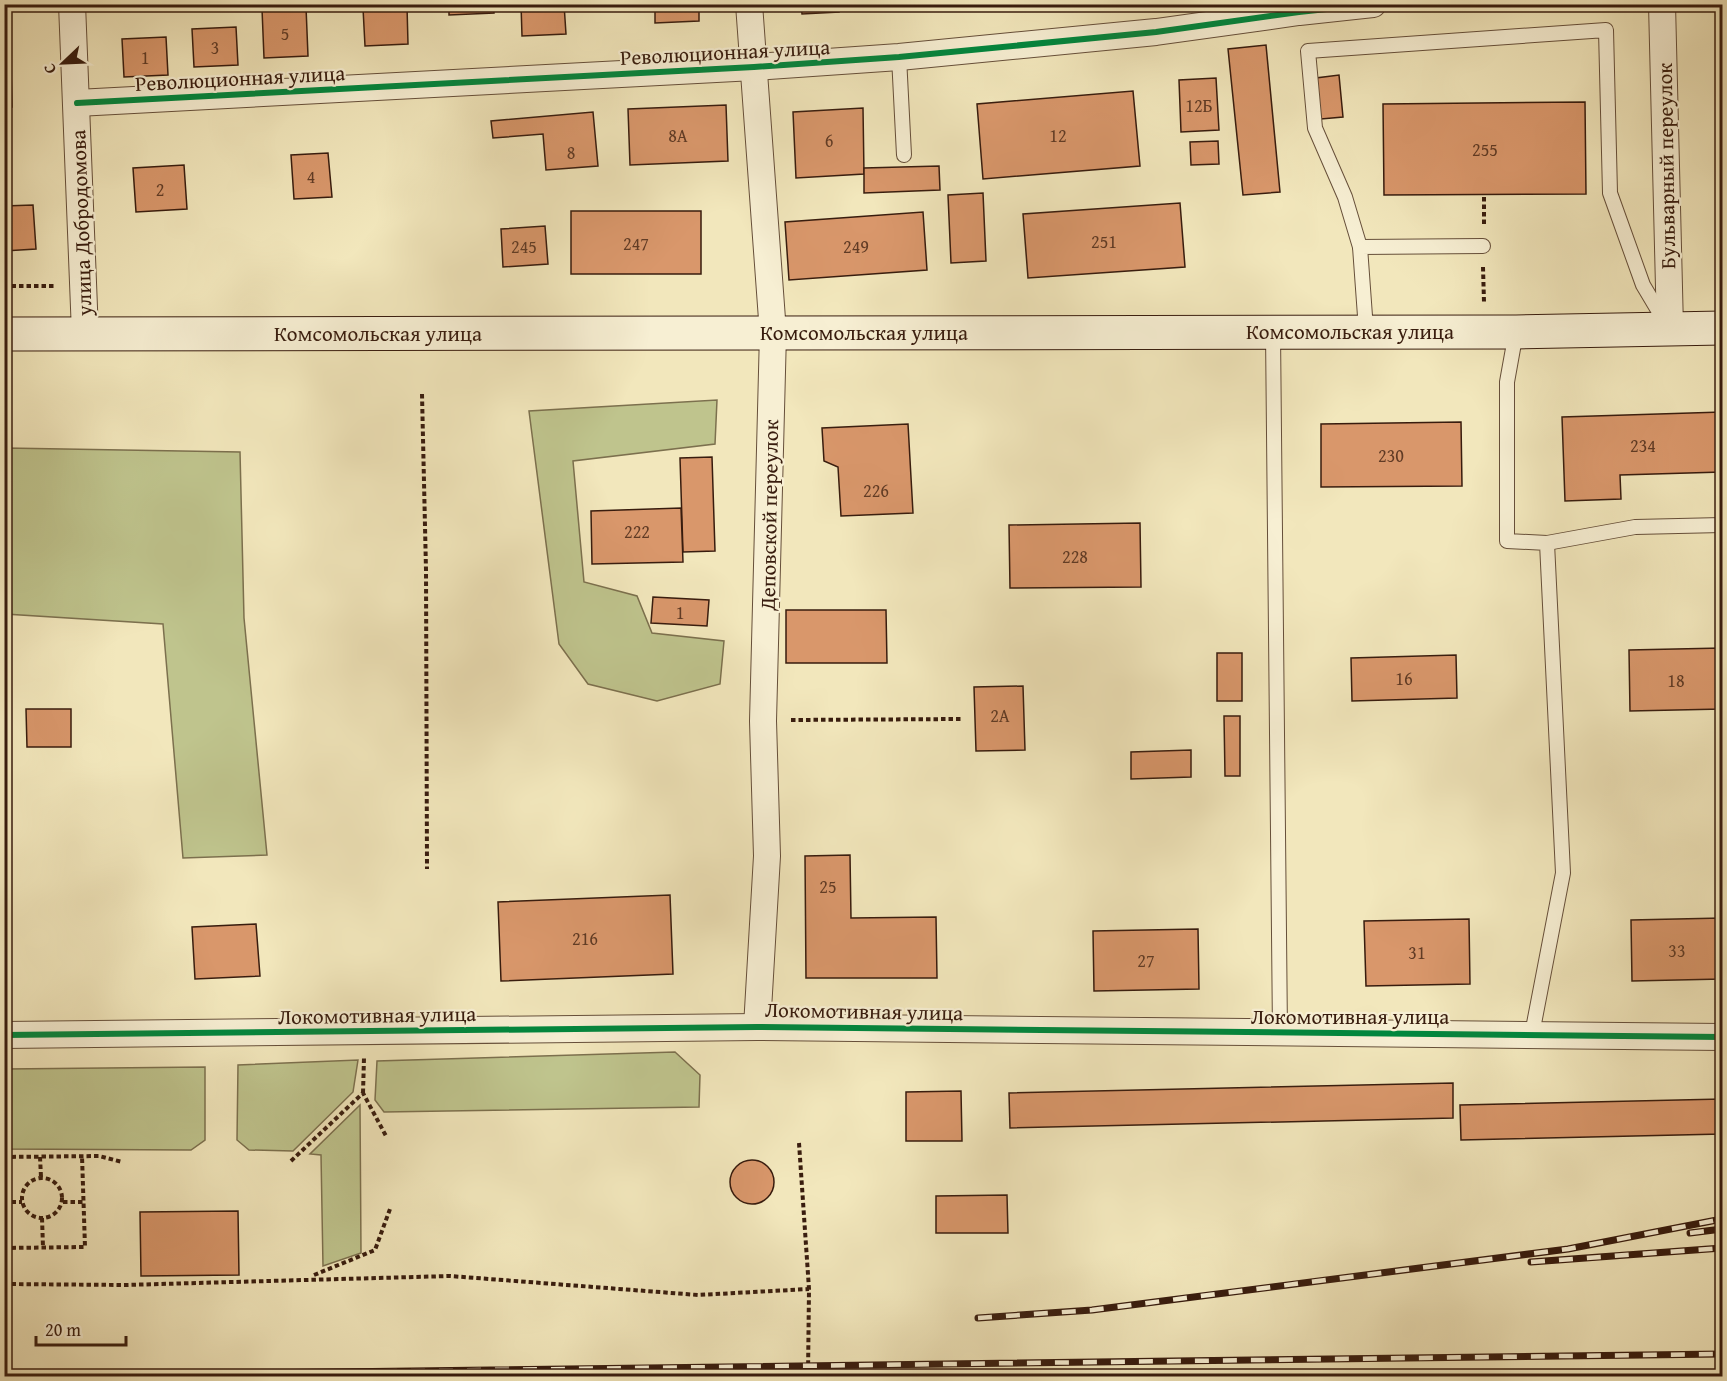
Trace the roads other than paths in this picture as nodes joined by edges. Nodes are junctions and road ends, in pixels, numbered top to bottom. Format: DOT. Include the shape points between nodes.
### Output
graph roads {
  1 [pos="72,4"];
  2 [pos="749,4"];
  3 [pos="1373,4"];
  4 [pos="1662,4"];
  5 [pos="899,57"];
  6 [pos="754,68"];
  7 [pos="77,103"];
  8 [pos="904,155"];
  9 [pos="1483,246"];
  10 [pos="1360,247"];
  11 [pos="1670,328"];
  12 [pos="1722,328"];
  13 [pos="1366,330"];
  14 [pos="1274,331"];
  15 [pos="1516,332"];
  16 [pos="85,333"];
  17 [pos="773,333"];
  18 [pos="4,334"];
  19 [pos="1722,525"];
  20 [pos="1547,543"];
  21 [pos="757,1027"];
  22 [pos="1280,1033"];
  23 [pos="1532,1034"];
  24 [pos="4,1035"];
  25 [pos="1722,1037"];
  1 -- 7 [label="street, улица Добродомова"];
  2 -- 6 [label="street, Деповской переулок"];
  3 -- 5 [label="street, Революционная улица" via="1156,32"];
  4 -- 11 [label="street, Бульварный переулок"];
  5 -- 6 [label="street, Революционная улица"];
  5 -- 8 [label="lane"];
  6 -- 7 [label="street, Революционная улица"];
  6 -- 17 [label="street, Деповской переулок"];
  7 -- 16 [label="street, улица Добродомова"];
  9 -- 10 [label="lane"];
  10 -- 11 [label="lane" via="1345,197 1315,128 1308,51 1606,30 1610,193 1643,285"];
  10 -- 13 [label="lane"];
  11 -- 12 [label="main road, Комсомольская улица"];
  11 -- 15 [label="main road, Комсомольская улица"];
  13 -- 14 [label="main road, Комсомольская улица"];
  13 -- 15 [label="main road, Комсомольская улица"];
  14 -- 17 [label="main road, Комсомольская улица"];
  14 -- 22 [label="lane"];
  15 -- 20 [label="lane" via="1507,382 1507,541"];
  16 -- 17 [label="main road, Комсомольская улица"];
  16 -- 18 [label="main road, Комсомольская улица"];
  17 -- 21 [label="street, Деповской переулок" via="763,721 767,856"];
  19 -- 20 [label="lane" via="1635,527"];
  20 -- 23 [label="lane" via="1563,873"];
  21 -- 22 [label="street, Локомотивная улица"];
  21 -- 24 [label="street, Локомотивная улица"];
  22 -- 23 [label="street, Локомотивная улица"];
  23 -- 25 [label="street, Локомотивная улица"];
}
